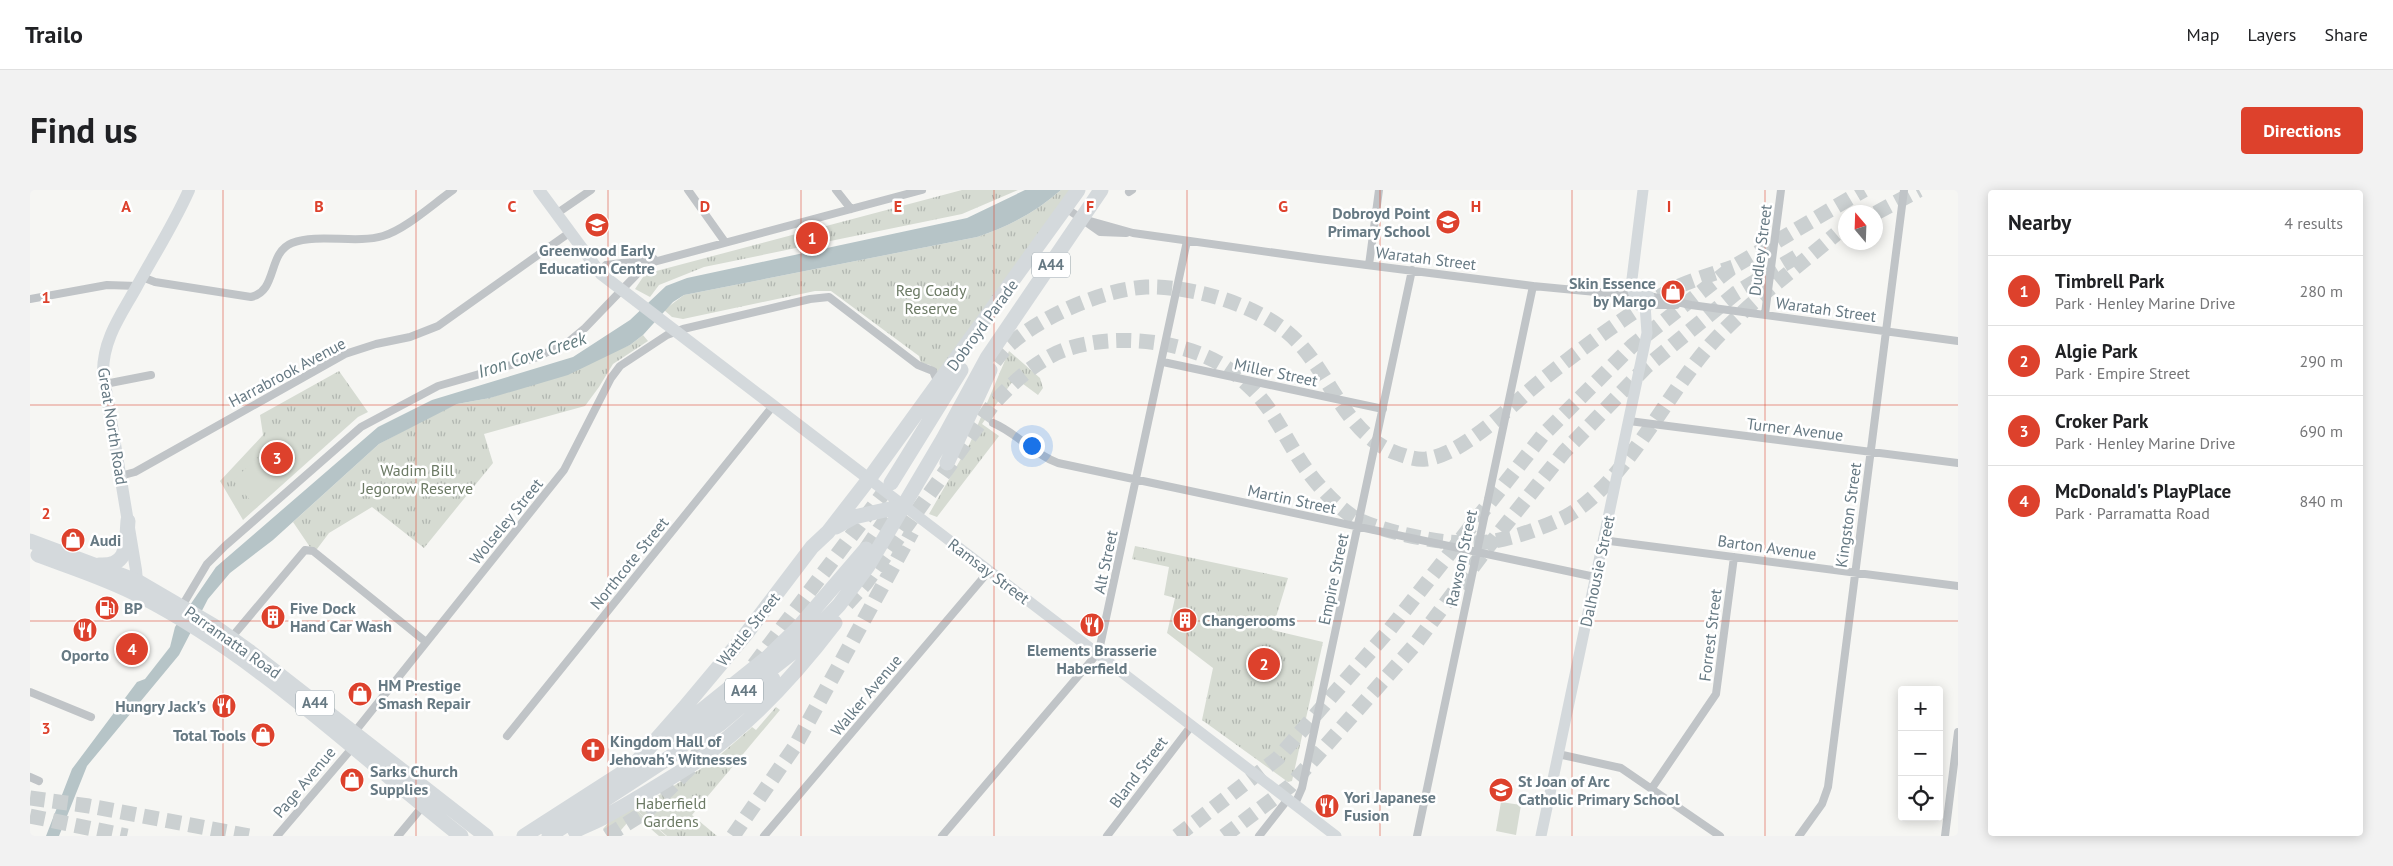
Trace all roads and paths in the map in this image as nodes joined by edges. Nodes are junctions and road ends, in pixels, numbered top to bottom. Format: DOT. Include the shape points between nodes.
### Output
graph roads {
  1 [pos="189,190"];
  2 [pos="453,190"];
  3 [pos="539,190"];
  4 [pos="591,190"];
  5 [pos="688,190"];
  6 [pos="836,190"];
  7 [pos="922,190"];
  8 [pos="1078,190"];
  9 [pos="1088,190"];
  10 [pos="1101,190"];
  11 [pos="1379,190"];
  12 [pos="1643,190"];
  13 [pos="1781,190"];
  14 [pos="1904,190"];
  15 [pos="851,209"];
  16 [pos="1074,213"];
  17 [pos="556,214"];
  18 [pos="569,233"];
  19 [pos="1187,241"];
  20 [pos="725,242"];
  21 [pos="661,258"];
  22 [pos="1369,265"];
  23 [pos="1412,270"];
  24 [pos="599,272"];
  25 [pos="139,281"];
  26 [pos="1533,286"];
  27 [pos="622,291"];
  28 [pos="1596,292"];
  29 [pos="30,298"];
  30 [pos="1641,298"];
  31 [pos="1019,310"];
  32 [pos="1765,314"];
  33 [pos="1886,331"];
  34 [pos="676,332"];
  35 [pos="1958,340"];
  36 [pos="1163,362"];
  37 [pos="151,375"];
  38 [pos="105,384"];
  39 [pos="938,386"];
  40 [pos="773,406"];
  41 [pos="1383,409"];
  42 [pos="1629,421"];
  43 [pos="993,423"];
  44 [pos="1870,452"];
  45 [pos="947,463"];
  46 [pos="1958,463"];
  47 [pos="120,476"];
  48 [pos="869,479"];
  49 [pos="1137,480"];
  50 [pos="891,483"];
  51 [pos="903,506"];
  52 [pos="128,521"];
  53 [pos="1358,527"];
  54 [pos="828,532"];
  55 [pos="1602,540"];
  56 [pos="30,541"];
  57 [pos="866,548"];
  58 [pos="30,552"];
  59 [pos="1476,553"];
  60 [pos="1734,556"];
  61 [pos="98,565"];
  62 [pos="989,571"];
  63 [pos="1854,573"];
  64 [pos="863,574"];
  65 [pos="1595,577"];
  66 [pos="134,586"];
  67 [pos="1958,586"];
  68 [pos="184,612"];
  69 [pos="210,631"];
  70 [pos="232,638"];
  71 [pos="426,642"];
  72 [pos="1097,654"];
  73 [pos="787,666"];
  74 [pos="30,692"];
  75 [pos="91,716"];
  76 [pos="1192,725"];
  77 [pos="1958,732"];
  78 [pos="507,736"];
  79 [pos="353,740"];
  80 [pos="673,754"];
  81 [pos="1558,754"];
  82 [pos="633,766"];
  83 [pos="30,777"];
  84 [pos="39,781"];
  85 [pos="1652,788"];
  86 [pos="1291,801"];
  87 [pos="423,806"];
  88 [pos="606,816"];
  89 [pos="480,833"];
  90 [pos="945,835"];
  91 [pos="277,836"];
  92 [pos="398,836"];
  93 [pos="461,836"];
  94 [pos="524,836"];
  95 [pos="549,836"];
  96 [pos="567,836"];
  97 [pos="586,836"];
  98 [pos="764,836"];
  99 [pos="1107,836"];
  100 [pos="1260,836"];
  101 [pos="1336,836"];
  102 [pos="1416,836"];
  103 [pos="1541,836"];
  104 [pos="1720,836"];
  105 [pos="1799,836"];
  106 [pos="1945,836"];
  1 -- 25 [label="main road, Great North Road"];
  2 -- 25 [label="street" via="383,236 292,243 278,255 268,286 259,296 251,298"];
  3 -- 17 [label="main road, Ramsay Street"];
  4 -- 17 [label="street"];
  5 -- 20 [label="street"];
  6 -- 15 [label="street"];
  7 -- 15 [label="street"];
  8 -- 16 [label="highway, Dobroyd Parade / A44"];
  9 -- 16 [label="highway"];
  10 -- 16 [label="highway, Dobroyd Parade / A44"];
  11 -- 22 [label="street"];
  12 -- 30 [label="street, Dalhousie Street" via="1632,267"];
  13 -- 32 [label="street, Dudley Street"];
  14 -- 33 [label="street, Kingston Street"];
  15 -- 20 [label="street"];
  16 -- 19 [label="street, Waratah Street" via="1103,233 1133,233"];
  16 -- 31 [label="highway, Dobroyd Parade / A44"];
  16 -- 39 [label="highway, Dobroyd Parade / A44"];
  16 -- 50 [label="highway" via="980,340"];
  17 -- 18 [label="main road, Ramsay Street"];
  18 -- 24 [label="main road, Ramsay Street"];
  18 -- 47 [label="street, Harrabrook Avenue" via="438,326 345,354 136,472"];
  19 -- 22 [label="street, Waratah Street"];
  19 -- 36 [label="street, Alt Street"];
  20 -- 21 [label="street"];
  21 -- 24 [label="street" via="606,265"];
  21 -- 27 [label="street" via="644,267"];
  22 -- 23 [label="street, Waratah Street"];
  23 -- 26 [label="street, Waratah Street"];
  23 -- 41 [label="street, Empire Street"];
  24 -- 27 [label="main road, Ramsay Street"];
  25 -- 29 [label="street"];
  25 -- 38 [label="main road, Great North Road" via="107,341 103,362"];
  26 -- 28 [label="street, Waratah Street"];
  26 -- 59 [label="street, Rawson Street"];
  27 -- 34 [label="main road, Ramsay Street"];
  27 -- 68 [label="street" via="585,328 553,350 438,386 361,427 207,564"];
  28 -- 30 [label="street, Waratah Street"];
  28 -- 30 [label="street, Waratah Street" via="1610,298"];
  30 -- 32 [label="street, Waratah Street"];
  30 -- 42 [label="street, Dalhousie Street" via="1647,334"];
  31 -- 45 [label="highway"];
  31 -- 51 [label="highway, Dobroyd Parade / A44" via="987,358"];
  32 -- 33 [label="street, Waratah Street"];
  33 -- 35 [label="street, Waratah Street"];
  33 -- 44 [label="street, Kingston Street"];
  34 -- 39 [label="street" via="829,297 915,362 933,371"];
  34 -- 40 [label="main road, Ramsay Street"];
  34 -- 71 [label="street, Wolseley Street" via="616,369 564,470"];
  36 -- 41 [label="street, Miller Street"];
  36 -- 49 [label="street, Alt Street"];
  37 -- 38 [label="street"];
  38 -- 47 [label="main road, Great North Road"];
  39 -- 48 [label="highway, Wattle Street / A44"];
  40 -- 48 [label="main road, Ramsay Street"];
  40 -- 78 [label="street, Northcote Street"];
  41 -- 53 [label="street, Empire Street"];
  42 -- 44 [label="street, Turner Avenue"];
  42 -- 55 [label="street, Dalhousie Street"];
  43 -- 49 [label="street, Martin Street" via="1007,429 1045,458"];
  44 -- 46 [label="street, Turner Avenue"];
  44 -- 63 [label="street, Kingston Street"];
  47 -- 52 [label="main road, Great North Road"];
  48 -- 51 [label="street, Ramsay Street"];
  48 -- 54 [label="highway, Wattle Street / A44"];
  49 -- 53 [label="street, Martin Street"];
  49 -- 72 [label="street, Alt Street" via="1104,636"];
  51 -- 54 [label="highway" via="854,517"];
  51 -- 62 [label="street, Ramsay Street"];
  51 -- 64 [label="highway, A44"];
  52 -- 61 [label="highway" via="122,556 116,563"];
  52 -- 66 [label="main road, Great North Road"];
  53 -- 59 [label="street, Martin Street"];
  53 -- 86 [label="street, Empire Street" via="1302,788"];
  54 -- 82 [label="highway, Wattle Street / A44" via="812,547 732,651"];
  55 -- 60 [label="street, Barton Avenue"];
  55 -- 65 [label="street, Dalhousie Street"];
  56 -- 61 [label="highway, Parramatta Road / A44"];
  57 -- 82 [label="highway" via="827,596 776,649"];
  58 -- 66 [label="highway, Parramatta Road / A44"];
  59 -- 65 [label="street, Martin Street"];
  59 -- 102 [label="street, Rawson Street"];
  60 -- 63 [label="street, Barton Avenue"];
  60 -- 85 [label="street, Forrest Street" via="1716,694"];
  61 -- 66 [label="highway, Parramatta Road / A44"];
  62 -- 72 [label="street, Ramsay Street"];
  62 -- 98 [label="street, Walker Avenue"];
  63 -- 67 [label="street, Barton Avenue"];
  63 -- 105 [label="street, Kingston Street" via="1828,787 1822,804"];
  64 -- 80 [label="highway, A44" via="817,630 713,715"];
  64 -- 88 [label="highway" via="852,598 806,660 750,717 690,766"];
  65 -- 81 [label="street, Dalhousie Street"];
  66 -- 68 [label="highway, Parramatta Road / A44"];
  68 -- 69 [label="highway, Parramatta Road / A44"];
  69 -- 70 [label="highway, Parramatta Road / A44"];
  69 -- 79 [label="highway, Parramatta Road / A44" via="262,675"];
  70 -- 71 [label="street" via="305,550 313,551"];
  70 -- 79 [label="highway, Parramatta Road / A44"];
  71 -- 79 [label="street, Wolseley Street"];
  72 -- 76 [label="street, Ramsay Street"];
  72 -- 90 [label="street, Alt Street"];
  73 -- 80 [label="highway" via="720,724"];
  74 -- 75 [label="street"];
  76 -- 86 [label="street, Ramsay Street"];
  76 -- 99 [label="street, Bland Street"];
  77 -- 106 [label="street"];
  79 -- 87 [label="highway, Parramatta Road / A44"];
  79 -- 89 [label="highway, Parramatta Road / A44"];
  79 -- 91 [label="street, Page Avenue"];
  80 -- 95 [label="highway, A44"];
  81 -- 85 [label="street" via="1621,768"];
  81 -- 103 [label="street, Dalhousie Street"];
  82 -- 94 [label="highway, Wattle Street / A44"];
  83 -- 84 [label="street"];
  85 -- 104 [label="street"];
  86 -- 100 [label="street, Empire Street"];
  86 -- 101 [label="street, Ramsay Street"];
  87 -- 92 [label="street"];
  87 -- 93 [label="highway, Parramatta Road / A44"];
  88 -- 96 [label="highway"];
  88 -- 97 [label="highway"];
}
